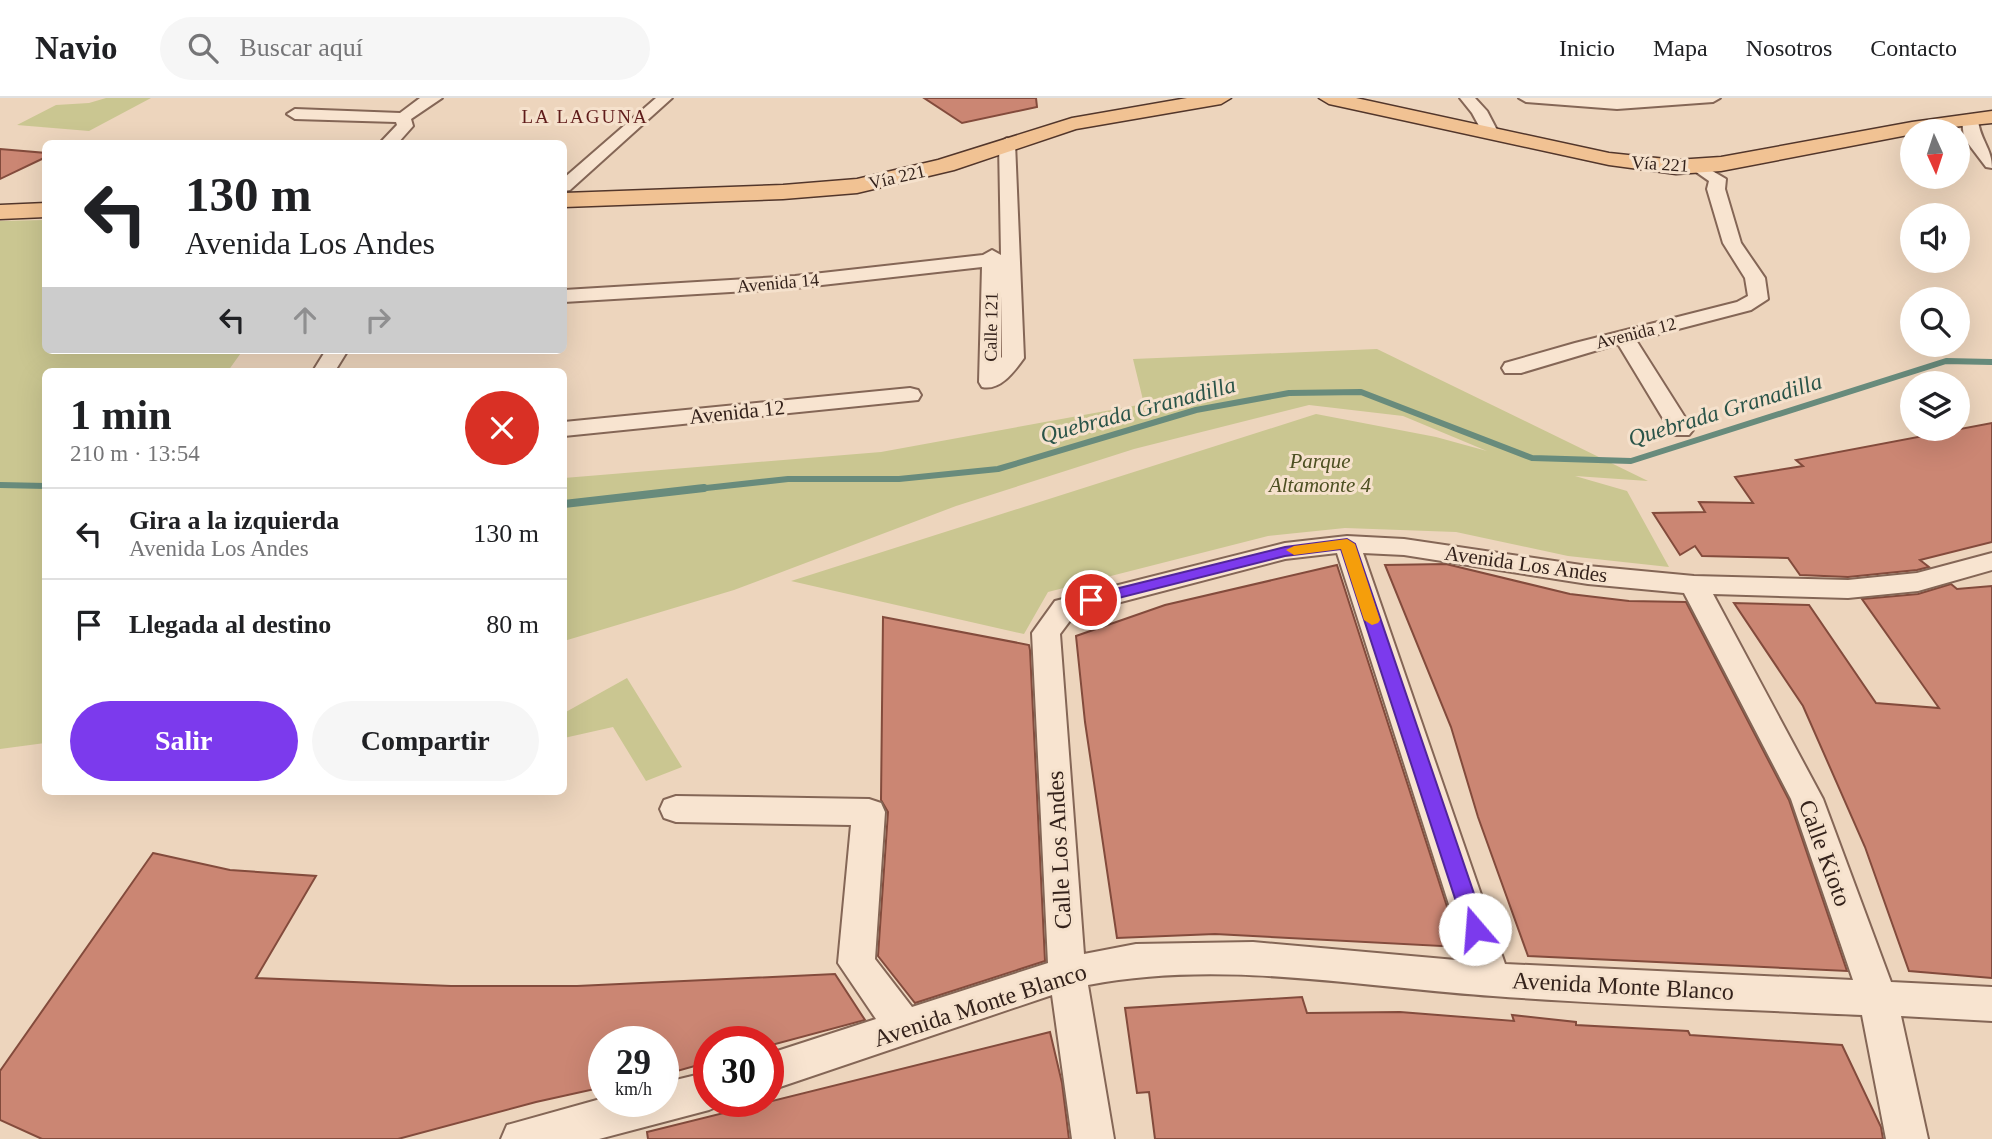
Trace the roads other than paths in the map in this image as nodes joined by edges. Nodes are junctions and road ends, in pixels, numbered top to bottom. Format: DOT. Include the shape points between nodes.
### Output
graph roads {
  1 [pos="349,98"];
  2 [pos="435,98"];
  3 [pos="665,98"];
  4 [pos="1221,98"];
  5 [pos="1329,98"];
  6 [pos="1467,98"];
  7 [pos="1526,98"];
  8 [pos="1713,98"];
  9 [pos="295,114"];
  10 [pos="325,115"];
  11 [pos="1992,117"];
  12 [pos="403,118"];
  13 [pos="1970,129"];
  14 [pos="1900,130"];
  15 [pos="1490,132"];
  16 [pos="1970,135"];
  17 [pos="391,140"];
  18 [pos="999,146"];
  19 [pos="1992,163"];
  20 [pos="1697,167"];
  21 [pos="567,183"];
  22 [pos="567,200"];
  23 [pos="42,210"];
  24 [pos="0,212"];
  25 [pos="992,260"];
  26 [pos="567,296"];
  27 [pos="1623,336"];
  28 [pos="1513,368"];
  29 [pos="910,395"];
  30 [pos="567,429"];
  31 [pos="1681,430"];
  32 [pos="1347,544"];
  33 [pos="1992,561"];
  34 [pos="1695,585"];
  35 [pos="1065,607"];
  36 [pos="677,809"];
  37 [pos="1067,973"];
  38 [pos="1492,980"];
  39 [pos="1878,999"];
  40 [pos="1992,1004"];
  41 [pos="906,1029"];
  42 [pos="784,1068"];
  43 [pos="693,1095"];
  44 [pos="522,1139"];
  45 [pos="1093,1139"];
  46 [pos="1907,1139"];
  1 -- 10 [label="street"];
  2 -- 12 [label="street"];
  3 -- 21 [label="street"];
  4 -- 18 [label="main road, Vía 221" via="1072,124"];
  5 -- 15 [label="main road, Vía 221"];
  6 -- 15 [label="street"];
  7 -- 8 [label="street" via="1617,104"];
  9 -- 10 [label="street"];
  10 -- 12 [label="street"];
  11 -- 13 [label="main road, Vía 221"];
  12 -- 17 [label="street" via="405,126"];
  14 -- 20 [label="main road, Vía 221"];
  15 -- 20 [label="main road, Vía 221" via="1609,159"];
  16 -- 19 [label="street"];
  18 -- 22 [label="main road, Vía 221" via="934,168 857,186"];
  18 -- 25 [label="street, Calle 121"];
  18 -- 25 [label="street, Calle 121" via="1013,358 990,382"];
  20 -- 27 [label="street, Avenida 12" via="1718,179 1716,189 1732,243 1755,278 1758,299"];
  23 -- 24 [label="main road"];
  25 -- 26 [label="street, Avenida 14" via="795,282"];
  27 -- 28 [label="street, Avenida 12"];
  27 -- 31 [label="street"];
  29 -- 30 [label="street, Avenida 12"];
  32 -- 34 [label="street, Avenida Los Andes" via="1404,547 1588,575"];
  32 -- 35 [label="street, Avenida Los Andes" via="1285,551"];
  32 -- 38 [label="street"];
  33 -- 34 [label="street, Avenida Los Andes" via="1919,582 1848,589"];
  34 -- 39 [label="street, Calle Kioto" via="1807,799"];
  35 -- 37 [label="street, Calle Los Andes" via="1046,633"];
  36 -- 41 [label="street" via="869,812 856,963"];
  37 -- 38 [label="street, Avenida Monte Blanco" via="1136,960 1253,958"];
  37 -- 41 [label="street, Avenida Monte Blanco"];
  37 -- 45 [label="street, Calle Los Andes"];
  38 -- 39 [label="street, Avenida Monte Blanco"];
  39 -- 40 [label="street, Avenida Monte Blanco"];
  39 -- 46 [label="street, Calle Kioto"];
  41 -- 42 [label="street, Avenida Monte Blanco"];
  43 -- 44 [label="street"];
}
